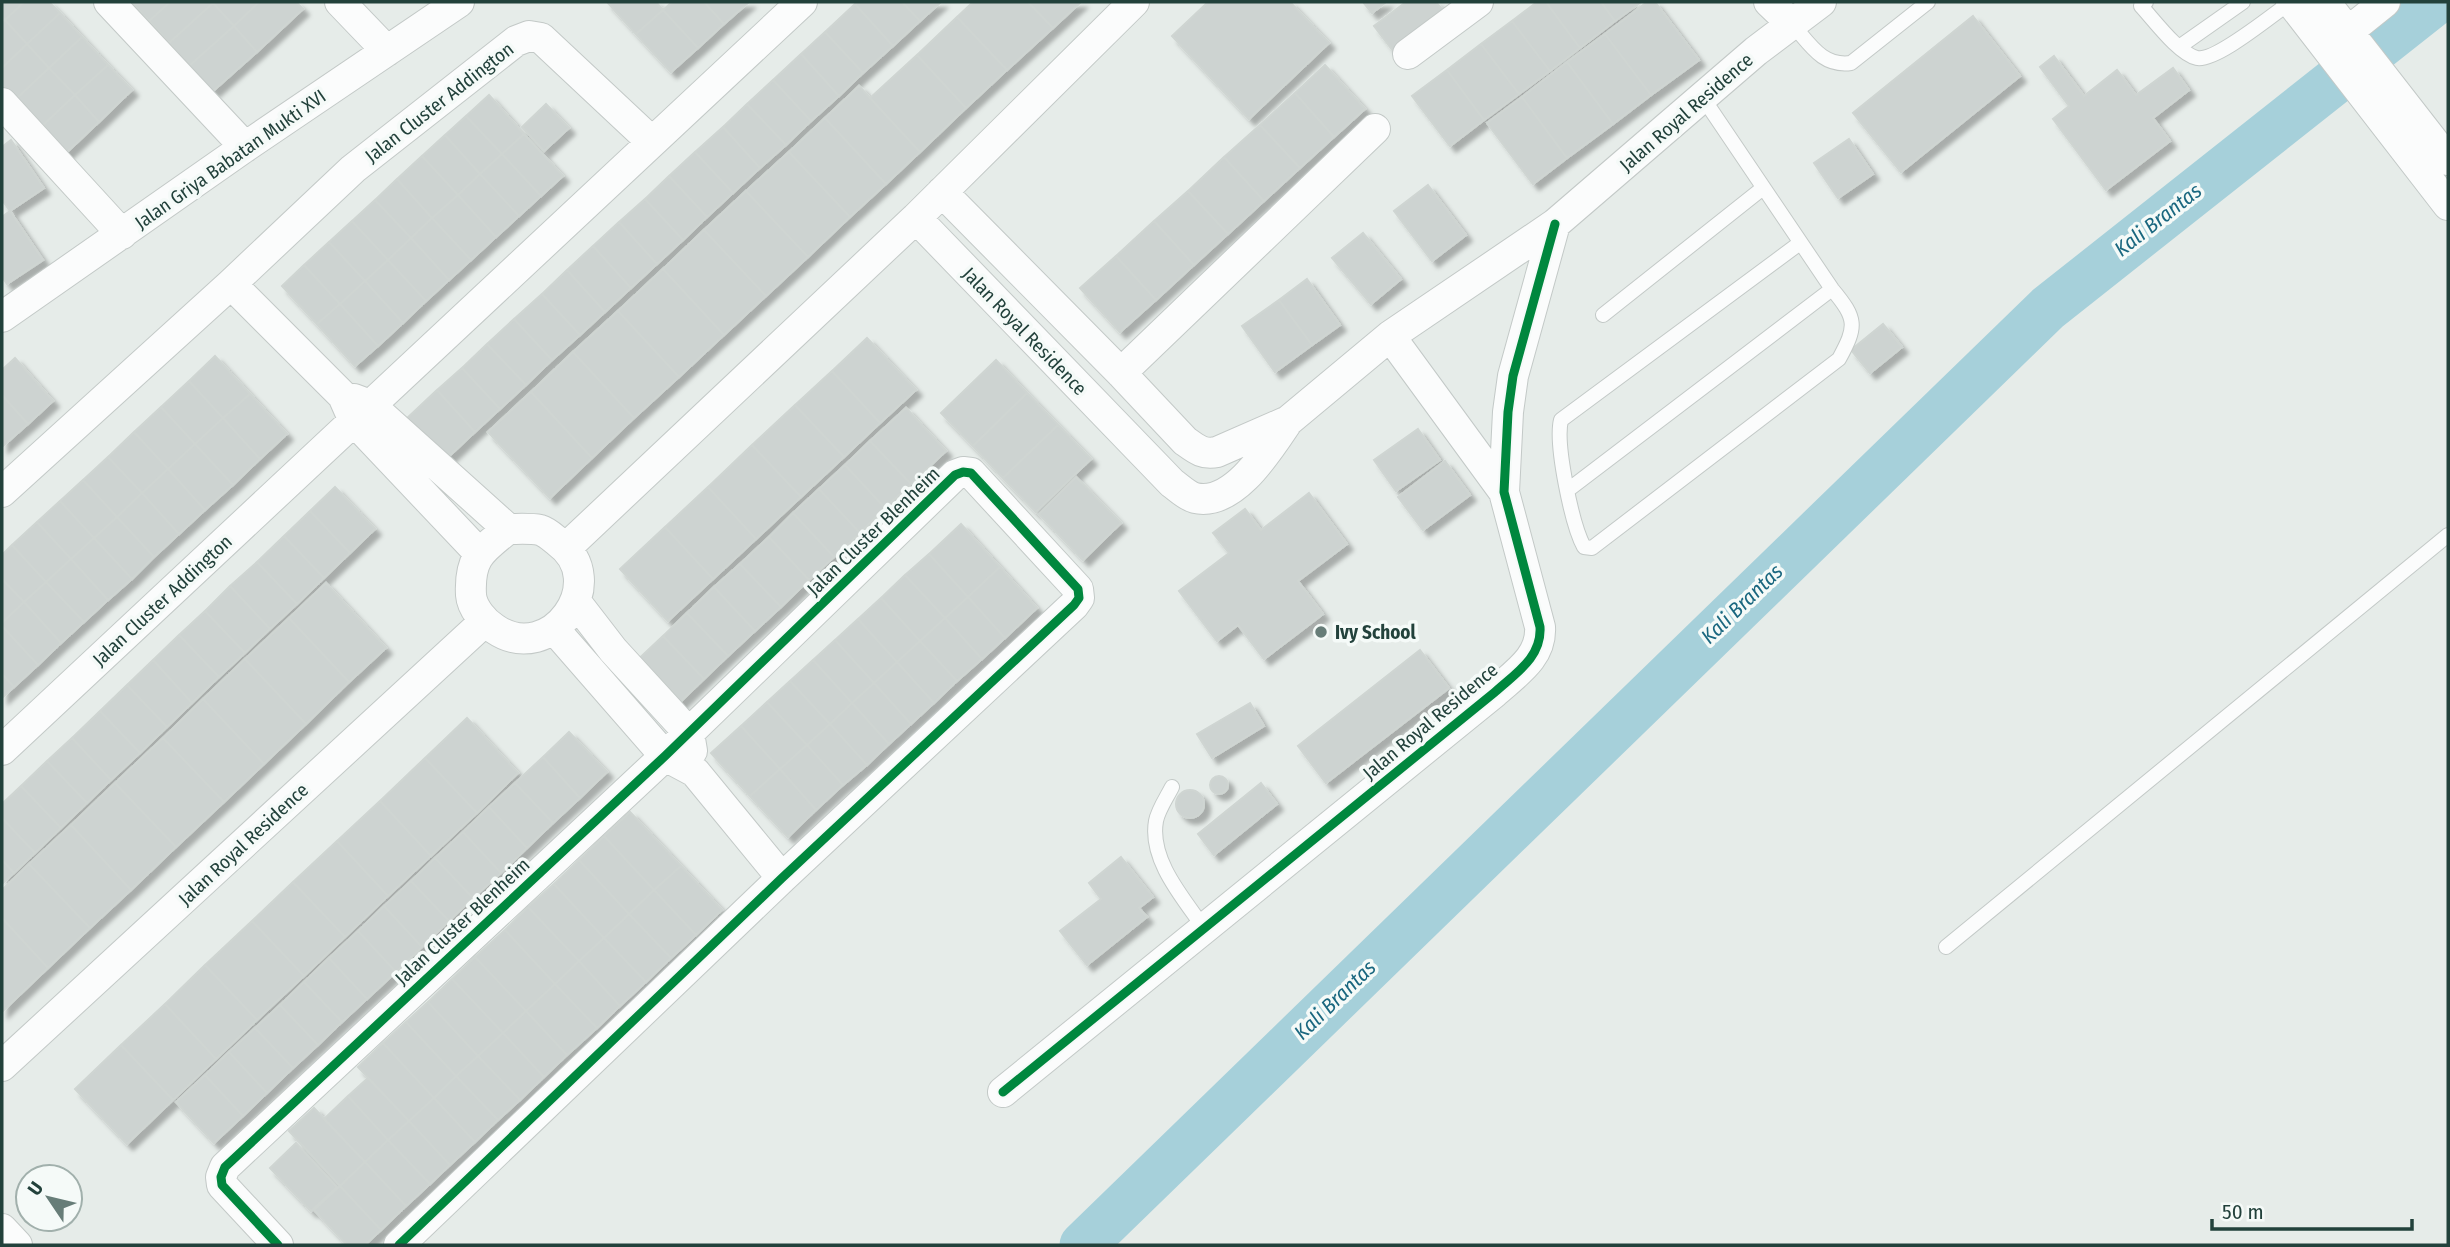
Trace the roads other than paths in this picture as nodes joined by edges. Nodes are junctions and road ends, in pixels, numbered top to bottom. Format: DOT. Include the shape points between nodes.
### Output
graph roads {
  1 [pos="109,2"];
  2 [pos="340,2"];
  3 [pos="459,2"];
  4 [pos="802,2"];
  5 [pos="1134,2"];
  6 [pos="1478,2"];
  7 [pos="1769,2"];
  8 [pos="1821,2"];
  9 [pos="1928,2"];
  10 [pos="2243,2"];
  11 [pos="2291,2"];
  12 [pos="2325,2"];
  13 [pos="2385,2"];
  14 [pos="2142,3"];
  15 [pos="1791,24"];
  16 [pos="2342,46"];
  17 [pos="2179,47"];
  18 [pos="387,51"];
  19 [pos="1408,54"];
  20 [pos="1703,98"];
  21 [pos="2,103"];
  22 [pos="1375,129"];
  23 [pos="13,132"];
  24 [pos="652,142"];
  25 [pos="245,146"];
  26 [pos="2436,159"];
  27 [pos="1763,188"];
  28 [pos="942,192"];
  29 [pos="2448,205"];
  30 [pos="916,218"];
  31 [pos="1555,225"];
  32 [pos="122,234"];
  33 [pos="1800,243"];
  34 [pos="231,284"];
  35 [pos="1832,289"];
  36 [pos="1604,315"];
  37 [pos="2,317"];
  38 [pos="1390,337"];
  39 [pos="1121,373"];
  40 [pos="356,407"];
  41 [pos="1293,417"];
  42 [pos="1568,490"];
  43 [pos="2,492"];
  44 [pos="1504,492"];
  45 [pos="508,528"];
  46 [pos="2448,535"];
  47 [pos="566,548"];
  48 [pos="479,552"];
  49 [pos="576,602"];
  50 [pos="484,622"];
  51 [pos="555,630"];
  52 [pos="689,733"];
  53 [pos="2,750"];
  54 [pos="665,756"];
  55 [pos="695,772"];
  56 [pos="1172,787"];
  57 [pos="782,878"];
  58 [pos="1204,928"];
  59 [pos="1945,947"];
  60 [pos="2,1066"];
  61 [pos="1003,1092"];
  62 [pos="2,1229"];
  63 [pos="17,1245"];
  64 [pos="278,1245"];
  65 [pos="399,1245"];
  1 -- 25 [label="street"];
  2 -- 18 [label="street"];
  3 -- 18 [label="street, Jalan Griya Babatan Mukti XVI"];
  4 -- 24 [label="street, Jalan Cluster Addington"];
  5 -- 28 [label="street"];
  6 -- 19 [label="street"];
  7 -- 15 [label="street"];
  8 -- 15 [label="street, Jalan Royal Residence"];
  9 -- 15 [label="lane" via="1851,63 1837,65 1825,60"];
  10 -- 17 [label="lane"];
  11 -- 16 [label="street"];
  11 -- 17 [label="lane" via="2208,58 2195,58"];
  12 -- 16 [label="street"];
  13 -- 16 [label="street"];
  14 -- 17 [label="lane"];
  15 -- 20 [label="street, Jalan Royal Residence"];
  16 -- 26 [label="street"];
  18 -- 25 [label="street, Jalan Griya Babatan Mukti XVI"];
  20 -- 27 [label="lane"];
  20 -- 31 [label="street, Jalan Royal Residence"];
  21 -- 23 [label="street"];
  22 -- 39 [label="street"];
  23 -- 32 [label="street"];
  24 -- 34 [label="street, Jalan Cluster Addington" via="541,38 529,36 516,41 353,169"];
  24 -- 40 [label="street, Jalan Cluster Addington"];
  25 -- 32 [label="street, Jalan Griya Babatan Mukti XVI"];
  26 -- 29 [label="street"];
  27 -- 33 [label="lane"];
  27 -- 36 [label="lane"];
  28 -- 30 [label="street"];
  28 -- 39 [label="street, Jalan Royal Residence"];
  30 -- 41 [label="street, Jalan Royal Residence" via="1172,483 1193,498 1214,499 1231,491"];
  30 -- 47 [label="street"];
  31 -- 38 [label="street, Jalan Royal Residence"];
  31 -- 44 [label="street, Jalan Royal Residence" via="1513,376"];
  32 -- 37 [label="street, Jalan Griya Babatan Mukti XVI"];
  33 -- 35 [label="lane"];
  33 -- 42 [label="lane" via="1561,420 1558,430"];
  34 -- 40 [label="street"];
  34 -- 43 [label="street, Jalan Cluster Addington"];
  35 -- 42 [label="lane"];
  35 -- 42 [label="lane" via="1853,319 1852,336 1839,359 1592,548 1584,547 1578,536"];
  38 -- 41 [label="street, Jalan Royal Residence"];
  38 -- 44 [label="street, Jalan Royal Residence"];
  39 -- 41 [label="street, Jalan Royal Residence" via="1185,441 1207,454"];
  40 -- 45 [label="street"];
  40 -- 48 [label="street"];
  40 -- 53 [label="street, Jalan Cluster Addington"];
  44 -- 58 [label="street, Jalan Royal Residence" via="1540,626 1541,640 1530,660"];
  45 -- 47 [label="street" via="542,530"];
  45 -- 48 [label="street"];
  46 -- 59 [label="lane"];
  47 -- 49 [label="street" via="580,575"];
  48 -- 50 [label="street" via="471,572 471,598"];
  49 -- 51 [label="street"];
  49 -- 52 [label="street"];
  50 -- 51 [label="street" via="505,636 531,639"];
  50 -- 60 [label="street, Jalan Royal Residence"];
  51 -- 54 [label="street"];
  52 -- 54 [label="street, Jalan Cluster Blenheim"];
  52 -- 55 [label="street"];
  52 -- 57 [label="street, Jalan Cluster Blenheim" via="963,472 971,473 1077,589 1079,598 1074,605"];
  54 -- 55 [label="street"];
  54 -- 64 [label="street, Jalan Cluster Blenheim" via="225,1167 222,1185"];
  55 -- 57 [label="street"];
  56 -- 58 [label="lane" via="1156,821 1157,846 1170,877"];
  57 -- 65 [label="street, Jalan Cluster Blenheim"];
  58 -- 61 [label="street, Jalan Royal Residence"];
  62 -- 63 [label="street"];
}
